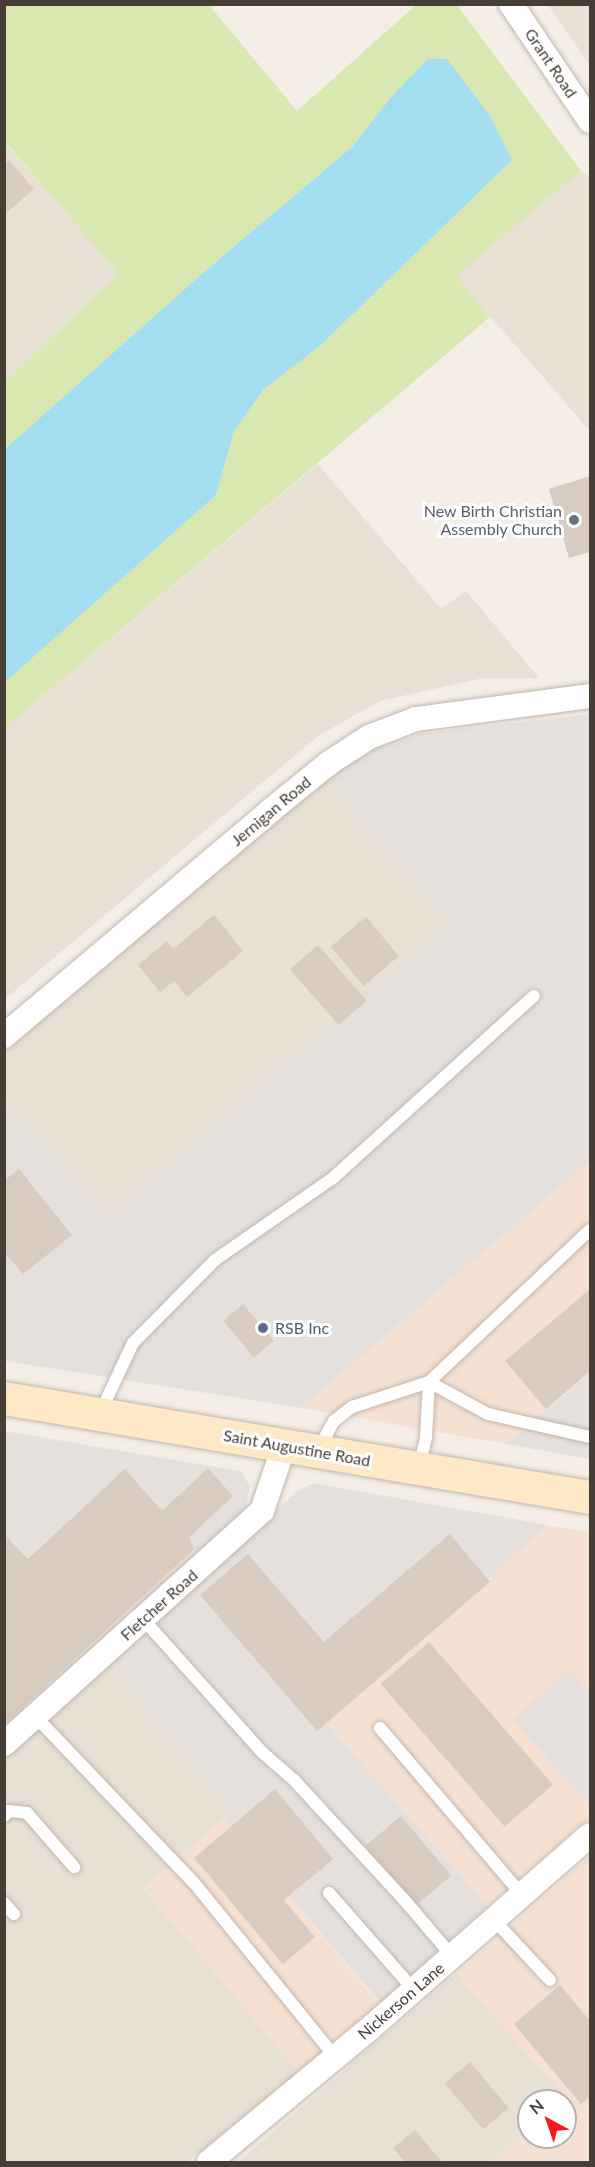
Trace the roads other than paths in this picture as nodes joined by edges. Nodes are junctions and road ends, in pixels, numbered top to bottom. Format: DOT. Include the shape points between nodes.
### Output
graph roads {
  1 [pos="511,4"];
  2 [pos="591,121"];
  3 [pos="591,696"];
  4 [pos="534,996"];
  5 [pos="4,1036"];
  6 [pos="591,1230"];
  7 [pos="429,1382"];
  8 [pos="4,1398"];
  9 [pos="99,1414"];
  10 [pos="591,1437"];
  11 [pos="284,1446"];
  12 [pos="317,1452"];
  13 [pos="418,1469"];
  14 [pos="591,1497"];
  15 [pos="142,1619"];
  16 [pos="35,1716"];
  17 [pos="380,1728"];
  18 [pos="4,1744"];
  19 [pos="4,1816"];
  20 [pos="591,1835"];
  21 [pos="74,1867"];
  22 [pos="329,1893"];
  23 [pos="522,1895"];
  24 [pos="4,1903"];
  25 [pos="14,1914"];
  26 [pos="494,1920"];
  27 [pos="452,1956"];
  28 [pos="550,1980"];
  29 [pos="414,1990"];
  30 [pos="335,2058"];
  31 [pos="209,2163"];
  1 -- 2 [label="street, Grant Road"];
  3 -- 5 [label="street, Jernigan Road" via="416,719 369,737 279,803"];
  4 -- 9 [label="lane" via="333,1178 215,1260 133,1343"];
  6 -- 7 [label="lane"];
  7 -- 10 [label="lane" via="488,1414"];
  7 -- 12 [label="lane" via="352,1407 334,1421"];
  7 -- 13 [label="lane" via="426,1437"];
  8 -- 9 [label="main road, Saint Augustine Road"];
  9 -- 11 [label="main road, Saint Augustine Road"];
  11 -- 12 [label="main road, Saint Augustine Road"];
  11 -- 15 [label="street, Fletcher Road" via="262,1511"];
  12 -- 13 [label="main road, Saint Augustine Road"];
  13 -- 14 [label="main road, Saint Augustine Road"];
  15 -- 16 [label="street, Fletcher Road"];
  15 -- 27 [label="lane" via="263,1753 294,1780 407,1902"];
  16 -- 18 [label="street, Fletcher Road"];
  16 -- 30 [label="lane" via="195,1884"];
  17 -- 23 [label="lane"];
  19 -- 21 [label="lane" via="9,1811 27,1813"];
  20 -- 23 [label="street, Nickerson Lane"];
  22 -- 29 [label="lane"];
  23 -- 26 [label="street, Nickerson Lane"];
  24 -- 25 [label="lane"];
  26 -- 27 [label="street, Nickerson Lane"];
  26 -- 28 [label="lane"];
  27 -- 29 [label="street, Nickerson Lane"];
  29 -- 30 [label="street, Nickerson Lane"];
  30 -- 31 [label="street, Nickerson Lane"];
}
